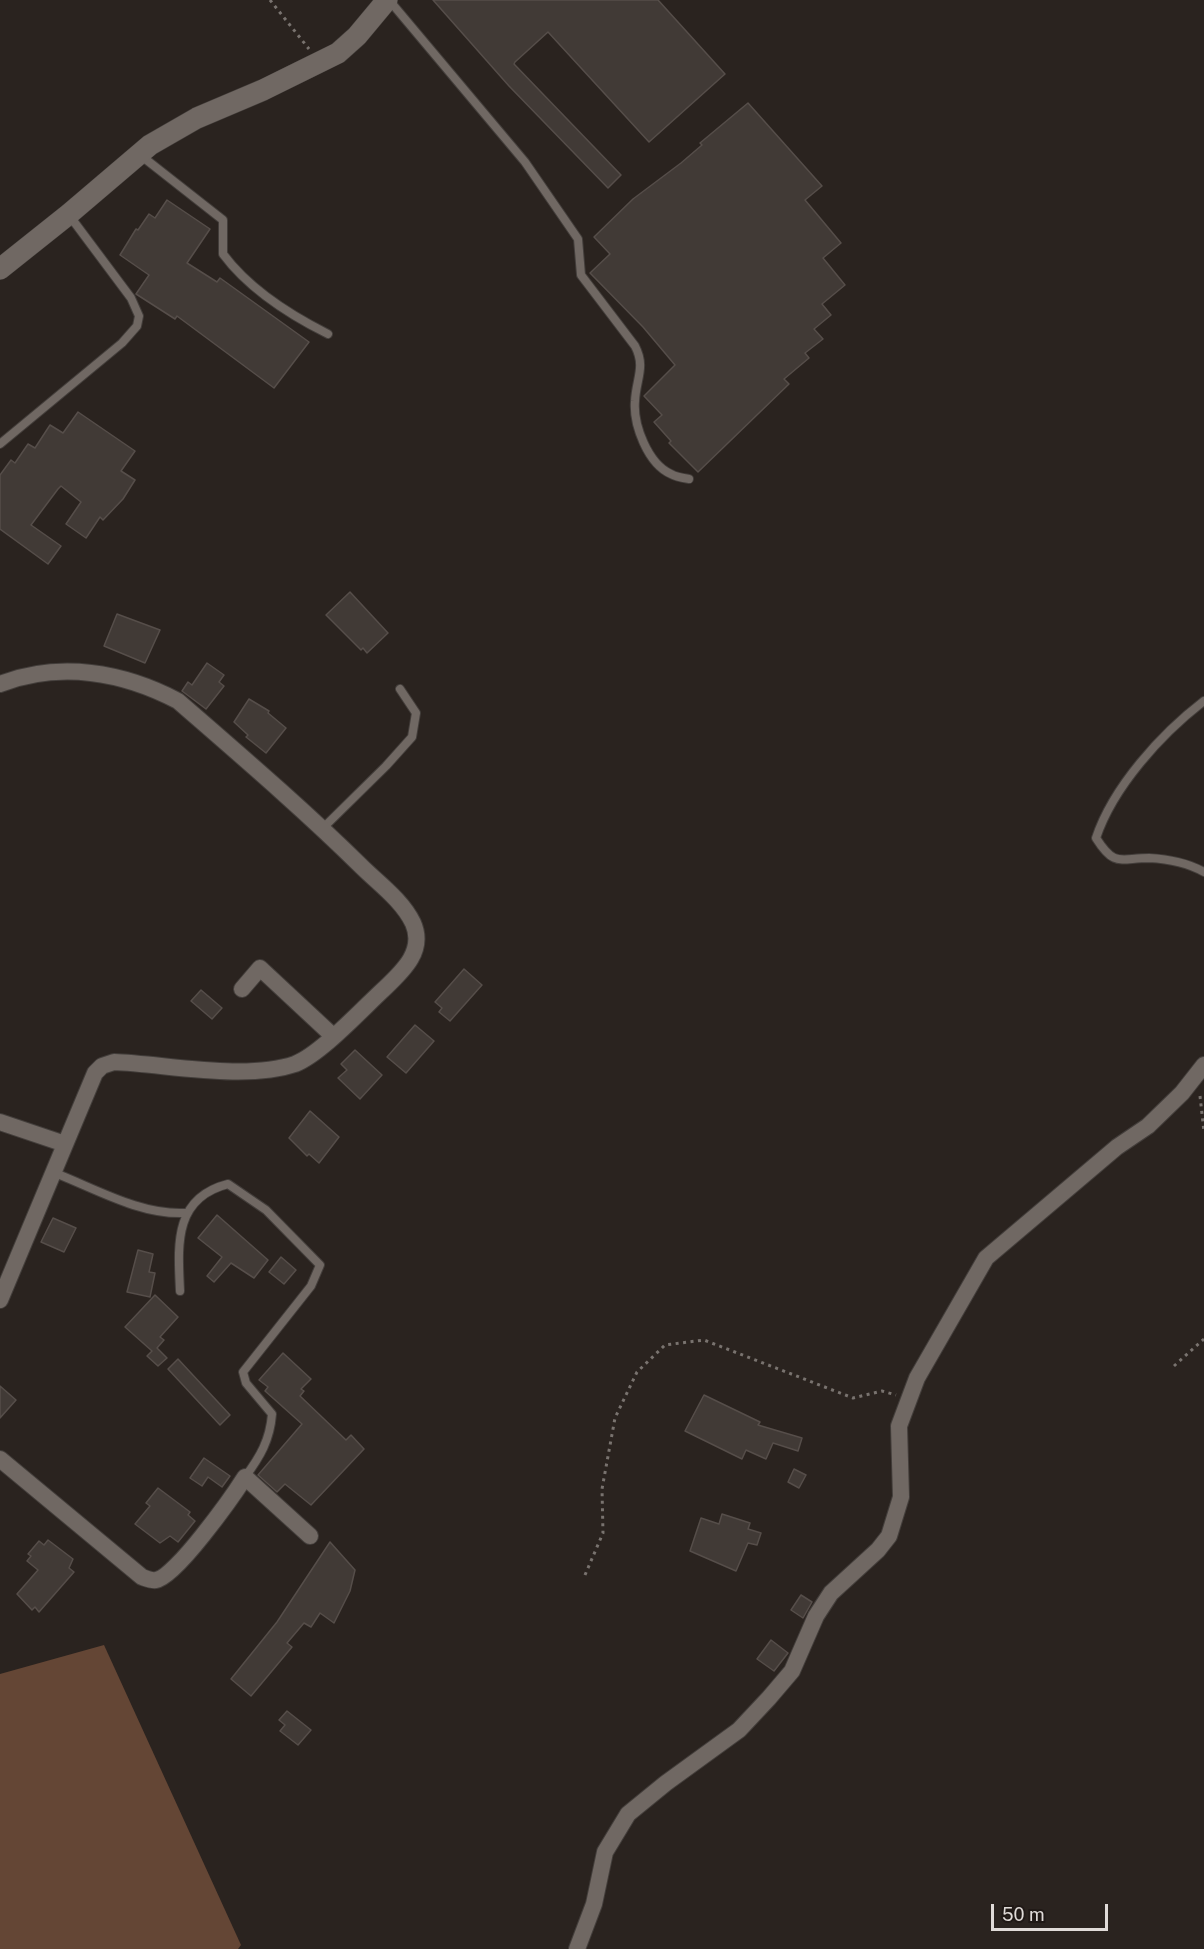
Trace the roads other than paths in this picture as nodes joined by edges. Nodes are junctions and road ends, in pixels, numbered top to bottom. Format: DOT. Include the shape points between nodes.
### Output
graph roads {
  1 [pos="388,0"];
  2 [pos="138,154"];
  3 [pos="69,214"];
  4 [pos="0,269"];
  5 [pos="328,334"];
  6 [pos="0,444"];
  7 [pos="689,479"];
  8 [pos="0,684"];
  9 [pos="400,688"];
  10 [pos="1204,701"];
  11 [pos="323,828"];
  12 [pos="1204,872"];
  13 [pos="242,989"];
  14 [pos="333,1036"];
  15 [pos="1201,1069"];
  16 [pos="0,1122"];
  17 [pos="65,1144"];
  18 [pos="55,1173"];
  19 [pos="185,1213"];
  20 [pos="180,1291"];
  21 [pos="0,1300"];
  22 [pos="0,1459"];
  23 [pos="245,1477"];
  24 [pos="310,1536"];
  25 [pos="578,1949"];
  1 -- 2 [label="street" via="338,53 197,118"];
  1 -- 7 [label="lane" via="525,162 578,240 581,275 642,359 634,403 650,455 669,474"];
  2 -- 3 [label="street"];
  2 -- 5 [label="lane" via="223,220 223,254 241,276 298,320"];
  3 -- 4 [label="street"];
  3 -- 6 [label="lane" via="140,316 122,343"];
  8 -- 11 [label="street" via="67,671 117,677 150,687 178,701"];
  9 -- 11 [label="lane" via="416,713 412,737"];
  10 -- 12 [label="lane" via="1142,762 1113,798 1096,838 1111,857 1125,861 1166,860"];
  11 -- 14 [label="street" via="401,905 413,923 418,941 398,975"];
  13 -- 14 [label="street" via="260,968"];
  14 -- 17 [label="street" via="296,1064 267,1070 188,1070 114,1062 102,1066 95,1073"];
  15 -- 25 [label="street" via="1148,1126 1117,1147 986,1258 917,1378 899,1426 901,1497 889,1536 831,1593 816,1616 792,1671 739,1730 628,1814 605,1852 594,1904"];
  16 -- 17 [label="street"];
  17 -- 18 [label="street"];
  18 -- 19 [label="lane" via="145,1209"];
  18 -- 21 [label="street"];
  19 -- 20 [label="lane" via="178,1252"];
  19 -- 23 [label="lane" via="216,1187 228,1184 266,1210 320,1265 312,1286 243,1372 246,1383 272,1414 263,1452"];
  22 -- 23 [label="street" via="142,1577 156,1580 169,1574 206,1532"];
  23 -- 24 [label="street"];
}
